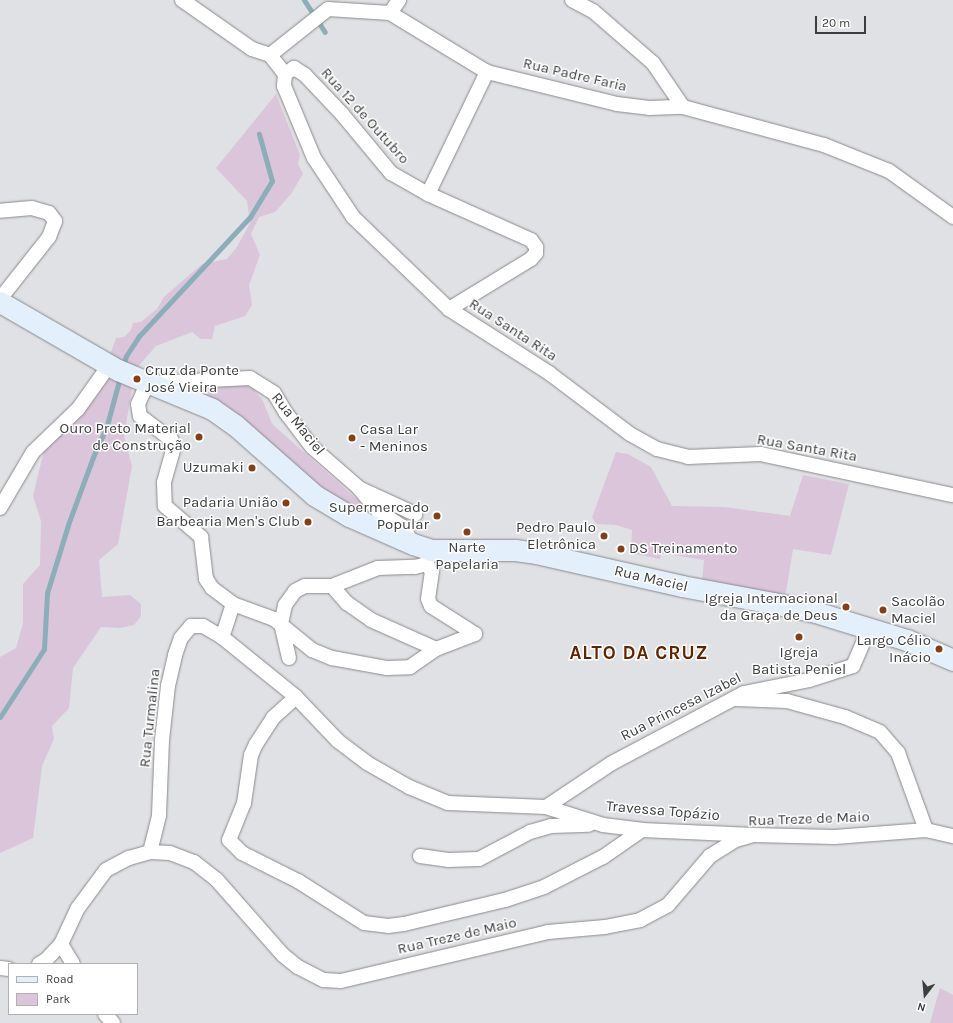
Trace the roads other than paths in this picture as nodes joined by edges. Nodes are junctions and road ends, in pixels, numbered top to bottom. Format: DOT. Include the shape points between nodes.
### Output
graph roads {
  1 [pos="182,0"];
  2 [pos="399,0"];
  3 [pos="572,0"];
  4 [pos="390,13"];
  5 [pos="270,55"];
  6 [pos="487,72"];
  7 [pos="285,74"];
  8 [pos="683,107"];
  9 [pos="428,194"];
  10 [pos="0,211"];
  11 [pos="953,217"];
  12 [pos="0,300"];
  13 [pos="449,310"];
  14 [pos="114,367"];
  15 [pos="143,381"];
  16 [pos="358,488"];
  17 [pos="953,495"];
  18 [pos="0,508"];
  19 [pos="415,514"];
  20 [pos="424,552"];
  21 [pos="332,586"];
  22 [pos="233,604"];
  23 [pos="281,624"];
  24 [pos="869,629"];
  25 [pos="222,637"];
  26 [pos="436,649"];
  27 [pos="289,658"];
  28 [pos="953,660"];
  29 [pos="296,697"];
  30 [pos="736,699"];
  31 [pos="546,807"];
  32 [pos="603,825"];
  33 [pos="642,830"];
  34 [pos="926,830"];
  35 [pos="753,836"];
  36 [pos="953,836"];
  37 [pos="150,852"];
  38 [pos="420,856"];
  39 [pos="61,944"];
  40 [pos="41,963"];
  41 [pos="72,963"];
  42 [pos="106,1015"];
  43 [pos="113,1023"];
  1 -- 5 [label="street" via="252,49"];
  2 -- 4 [label="street"];
  3 -- 8 [label="street" via="593,11 653,63"];
  4 -- 5 [label="street, Rua Padre Faria" via="328,9"];
  4 -- 6 [label="street, Rua Padre Faria"];
  5 -- 7 [label="street"];
  6 -- 8 [label="street, Rua Padre Faria" via="617,104 649,108"];
  6 -- 9 [label="street"];
  7 -- 9 [label="street, Rua 12 de Outubro" via="294,68 306,75 391,173"];
  7 -- 13 [label="street, Rua Santa Rita" via="284,86 314,158 353,217"];
  8 -- 11 [label="street, Rua Padre Faria" via="824,145 889,171"];
  9 -- 13 [label="street" via="531,240 536,247 536,253 531,259"];
  10 -- 12 [label="street" via="32,208 49,213 55,221 49,237"];
  12 -- 14 [label="main road, Rua Maciel"];
  13 -- 17 [label="street, Rua Santa Rita" via="549,373 630,434 657,450 688,457 761,454"];
  14 -- 15 [label="main road, Rua Maciel"];
  14 -- 18 [label="street" via="78,409 33,452"];
  15 -- 16 [label="street, Rua Maciel" via="250,378 274,393 312,447"];
  15 -- 20 [label="main road, Rua Maciel" via="212,409 235,425 314,495 349,516"];
  15 -- 22 [label="street" via="138,404 140,416 171,439 174,447 164,482 165,506 201,537 206,579 212,588"];
  16 -- 19 [label="street"];
  16 -- 20 [label="street, Rua Maciel" via="378,511 403,527"];
  20 -- 21 [label="street" via="415,567 378,568"];
  20 -- 24 [label="main road, Rua Maciel" via="515,550 543,554 682,586 812,611"];
  20 -- 26 [label="street" via="432,571 428,599 431,606 475,634"];
  21 -- 23 [label="street" via="305,586 295,592 285,606"];
  21 -- 26 [label="street" via="347,603 371,620"];
  22 -- 23 [label="street" via="265,614"];
  22 -- 25 [label="street"];
  23 -- 26 [label="street" via="312,650 332,658 367,666 410,667"];
  23 -- 27 [label="street"];
  24 -- 28 [label="main road, Rua Maciel" via="907,640"];
  24 -- 30 [label="street, Rua Princesa Izabel" via="852,666 809,680 754,689"];
  25 -- 29 [label="street, Travessa Topázio"];
  25 -- 37 [label="street, Rua Turmalina" via="203,626 191,626 181,638 175,655 168,686 162,740 159,815"];
  29 -- 31 [label="street, Travessa Topázio" via="338,741 388,776 430,797 467,805"];
  29 -- 33 [label="street" via="273,718 256,744 251,755 244,804 229,840 242,853 298,881 364,923 388,926 404,924 512,898 572,874"];
  30 -- 31 [label="street, Rua Princesa Izabel" via="612,763"];
  30 -- 34 [label="street" via="787,701 845,717 880,732 898,753"];
  31 -- 32 [label="street, Travessa Topázio"];
  32 -- 33 [label="street, Travessa Topázio"];
  32 -- 38 [label="street" via="551,826 530,832 479,859 448,860"];
  33 -- 35 [label="street, Travessa Topázio"];
  34 -- 35 [label="street, Rua Treze de Maio" via="835,837"];
  34 -- 36 [label="street, Rua Treze de Maio"];
  35 -- 37 [label="street, Rua Treze de Maio" via="736,840 710,856 668,905 640,920 605,927 548,932 341,981 324,980 298,967 283,955 216,879 194,862 170,853"];
  37 -- 39 [label="street, Rua Treze de Maio" via="129,858 106,870 78,908"];
  39 -- 40 [label="street, Rua Treze de Maio"];
  39 -- 41 [label="street"];
  42 -- 43 [label="street"];
}
